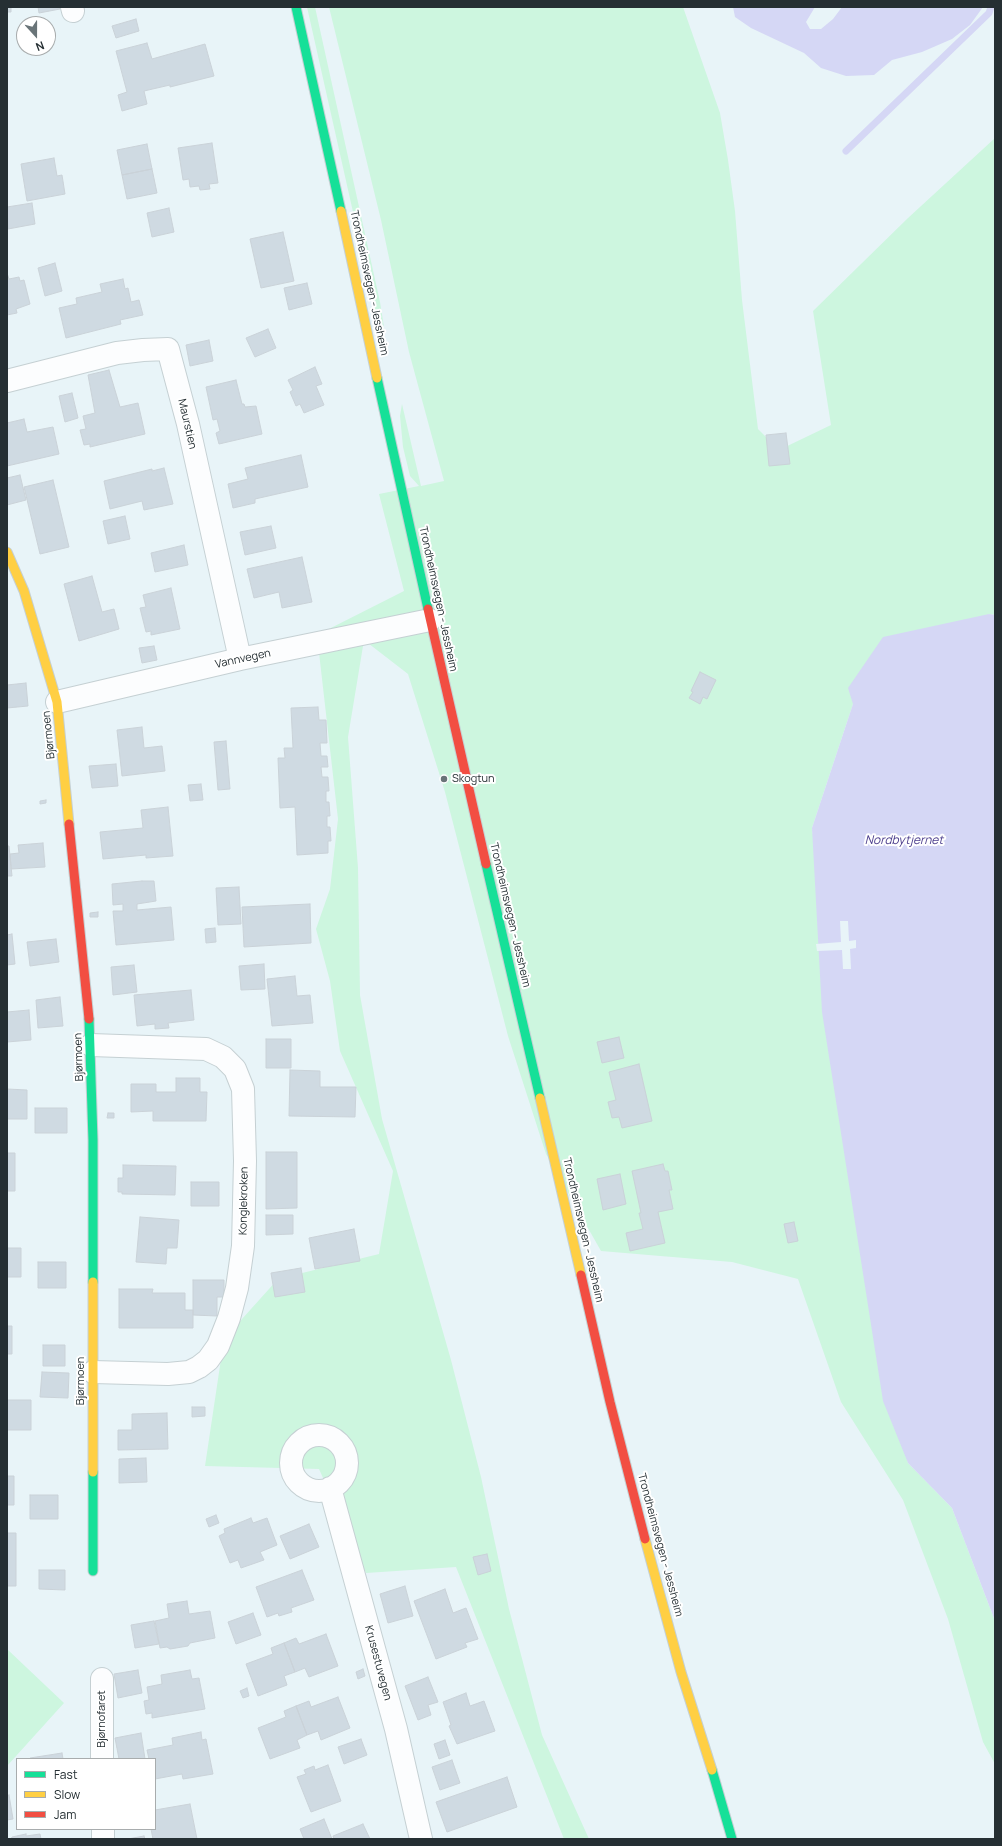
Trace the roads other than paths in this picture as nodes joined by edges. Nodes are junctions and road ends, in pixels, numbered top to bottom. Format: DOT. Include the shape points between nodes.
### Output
graph roads {
  1 [pos="296,7"];
  2 [pos="7,381"];
  3 [pos="7,552"];
  4 [pos="430,620"];
  5 [pos="240,659"];
  6 [pos="57,702"];
  7 [pos="91,1045"];
  8 [pos="94,1372"];
  9 [pos="330,1488"];
  10 [pos="93,1571"];
  11 [pos="102,1679"];
  12 [pos="102,1758"];
  13 [pos="728,1821"];
  14 [pos="421,1839"];
  15 [pos="732,1839"];
  16 [pos="738,1839"];
  1 -- 4 [label="main road, Trondheimsvegen - Jessheim"];
  2 -- 5 [label="street, Maurstien" via="117,353 168,349 188,424"];
  3 -- 6 [label="main road, Bjørmoen" via="24,591"];
  4 -- 5 [label="street, Vannvegen"];
  4 -- 13 [label="main road, Trondheimsvegen - Jessheim" via="610,1402 681,1672"];
  5 -- 6 [label="street, Vannvegen"];
  6 -- 7 [label="main road, Bjørmoen"];
  7 -- 8 [label="main road, Bjørmoen"];
  7 -- 8 [label="street, Konglekroken" via="206,1049 223,1057 235,1069 243,1089 245,1168 243,1246 236,1288 223,1334 211,1355 199,1367 189,1372"];
  8 -- 10 [label="main road, Bjørmoen"];
  9 -- 14 [label="street, Krusestuvegen" via="396,1729"];
  11 -- 12 [label="street, Bjørnofaret"];
  13 -- 15 [label="main road, Trondheimsvegen - Jessheim"];
  13 -- 16 [label="main road, Trondheimsvegen - Jessheim"];
}
